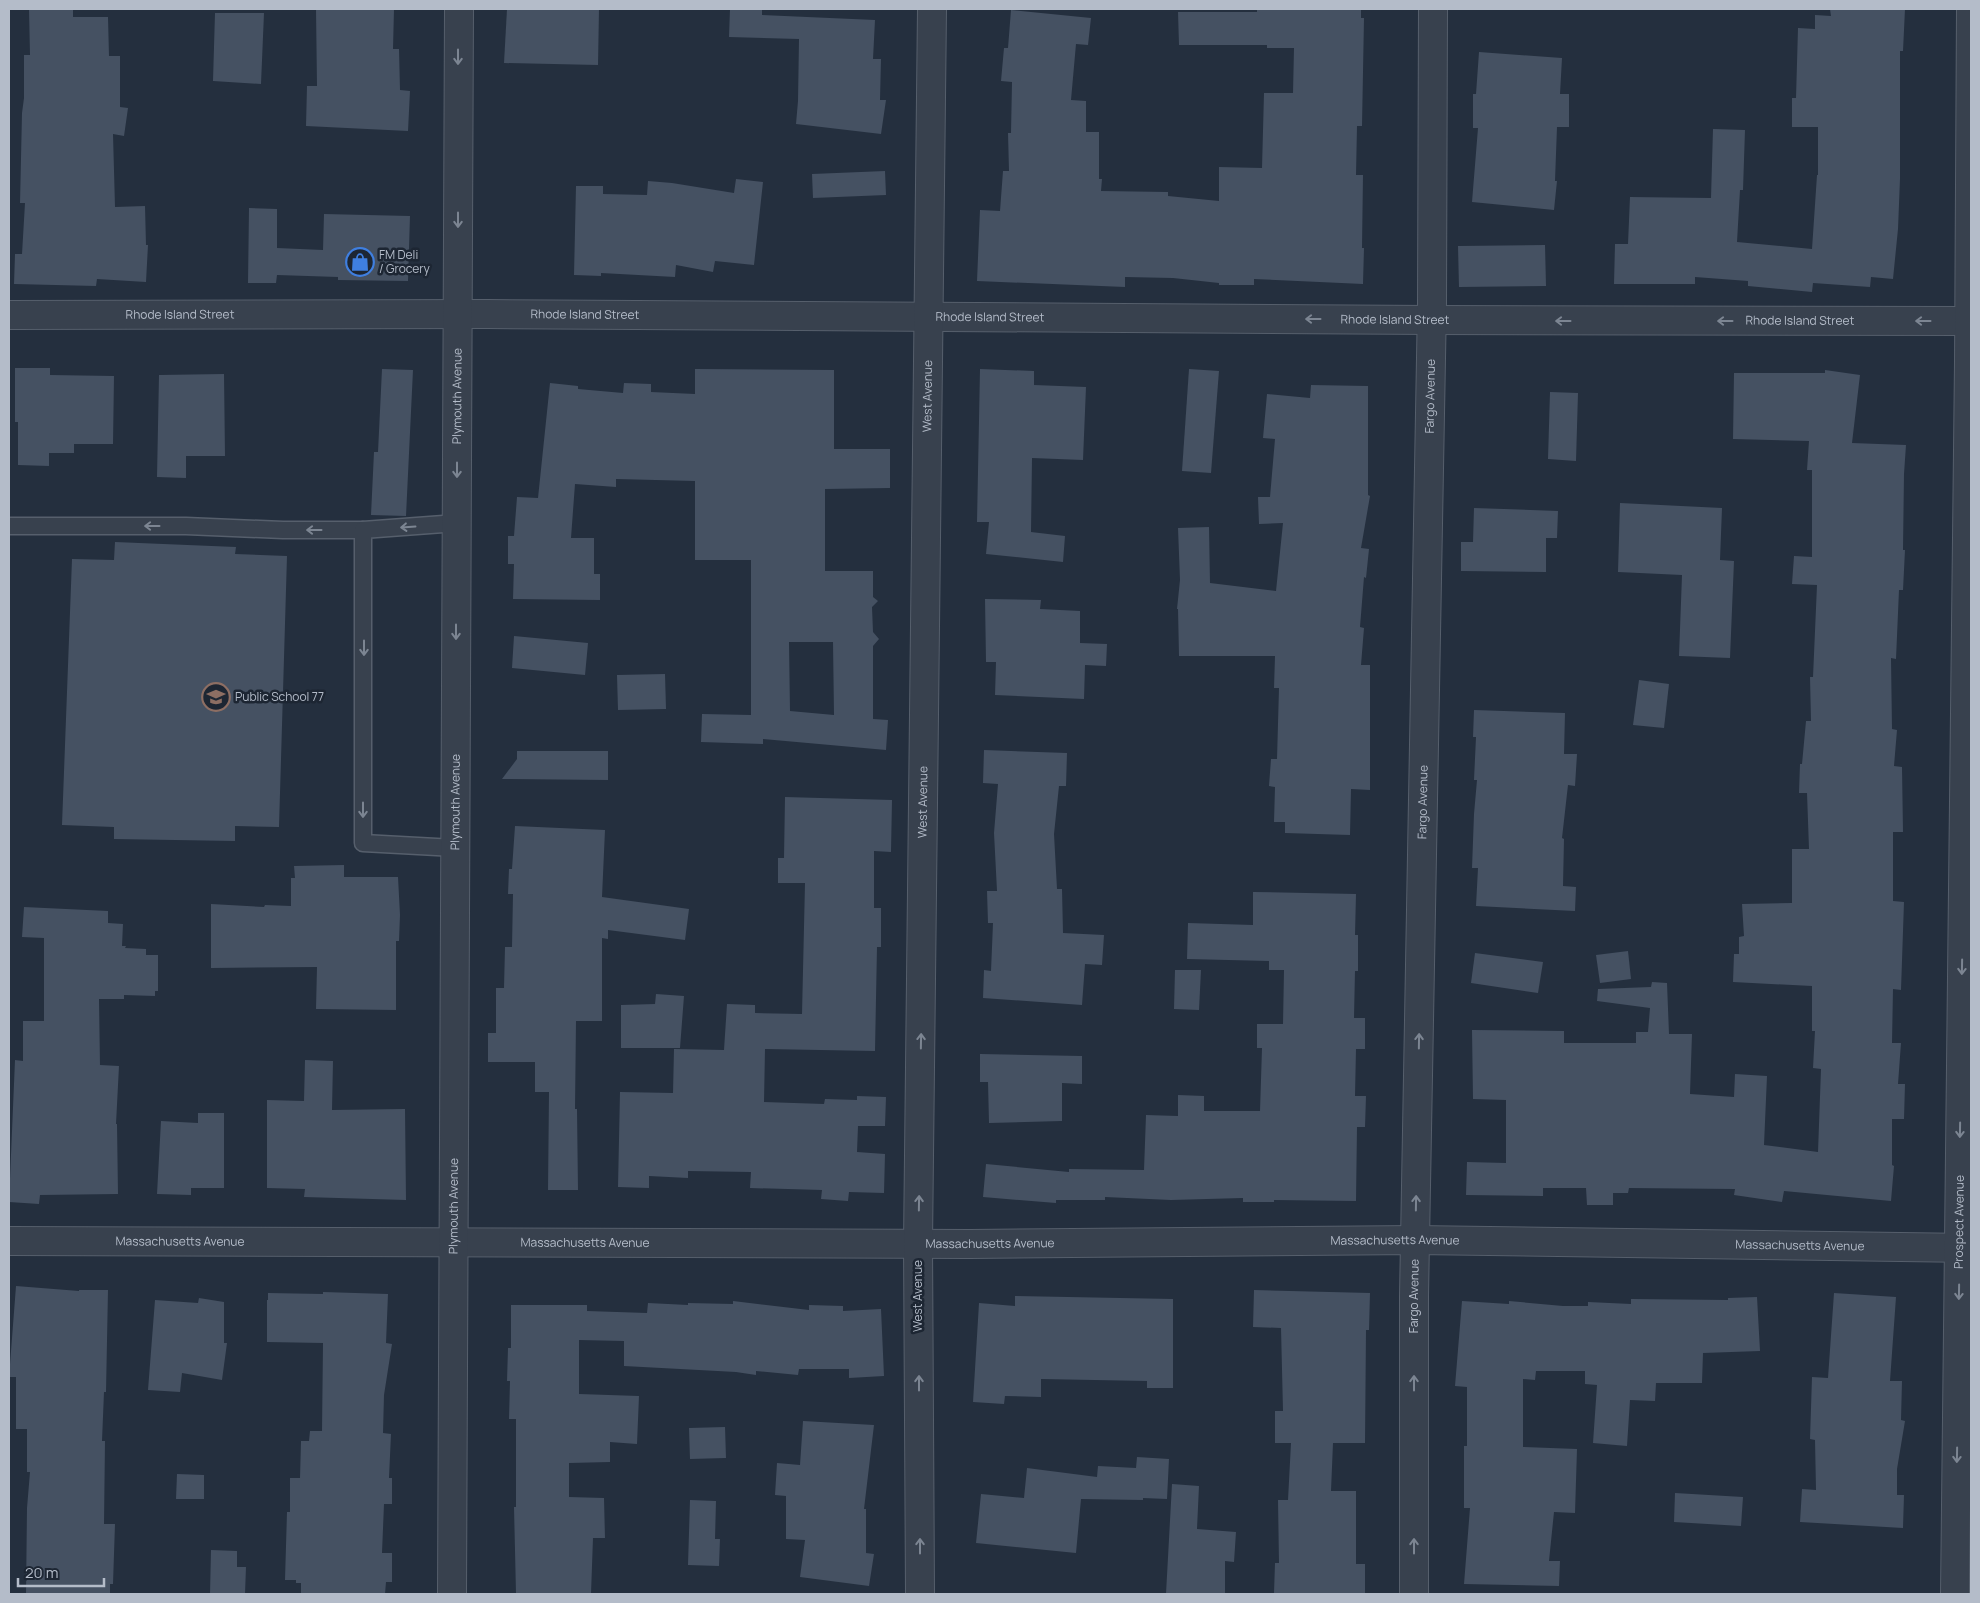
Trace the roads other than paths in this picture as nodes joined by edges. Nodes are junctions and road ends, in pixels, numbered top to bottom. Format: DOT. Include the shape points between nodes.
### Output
graph roads {
  1 [pos="459,9"];
  2 [pos="932,9"];
  3 [pos="1433,9"];
  4 [pos="1971,9"];
  5 [pos="457,314"];
  6 [pos="9,315"];
  7 [pos="929,316"];
  8 [pos="1431,320"];
  9 [pos="1970,321"];
  10 [pos="457,523"];
  11 [pos="9,526"];
  12 [pos="363,530"];
  13 [pos="455,848"];
  14 [pos="1416,1240"];
  15 [pos="9,1241"];
  16 [pos="454,1242"];
  17 [pos="918,1244"];
  18 [pos="1965,1248"];
  19 [pos="452,1594"];
  20 [pos="920,1594"];
  21 [pos="1414,1594"];
  22 [pos="1955,1594"];
  1 -- 5 [label="street, Plymouth Avenue, one-way"];
  2 -- 7 [label="street, West Avenue"];
  3 -- 8 [label="street, Fargo Avenue"];
  4 -- 9 [label="street, Prospect Avenue"];
  5 -- 6 [label="street, Rhode Island Street"];
  5 -- 7 [label="street, Rhode Island Street"];
  5 -- 10 [label="street, Plymouth Avenue, one-way"];
  8 -- 7 [label="street, Rhode Island Street, one-way"];
  17 -- 7 [label="street, West Avenue, one-way"];
  9 -- 8 [label="street, Rhode Island Street, one-way"];
  14 -- 8 [label="street, Fargo Avenue, one-way"];
  9 -- 18 [label="street, Prospect Avenue, one-way"];
  10 -- 12 [label="lane, one-way"];
  10 -- 13 [label="street, Plymouth Avenue, one-way"];
  12 -- 11 [label="lane, one-way"];
  12 -- 13 [label="lane, one-way" via="363,843"];
  13 -- 16 [label="street, Plymouth Avenue"];
  14 -- 17 [label="street, Massachusetts Avenue"];
  14 -- 18 [label="street, Massachusetts Avenue"];
  21 -- 14 [label="street, Fargo Avenue, one-way"];
  15 -- 16 [label="street, Massachusetts Avenue"];
  16 -- 17 [label="street, Massachusetts Avenue"];
  16 -- 19 [label="street, Plymouth Avenue"];
  20 -- 17 [label="street, West Avenue, one-way"];
  18 -- 22 [label="street, Prospect Avenue, one-way"];
}
